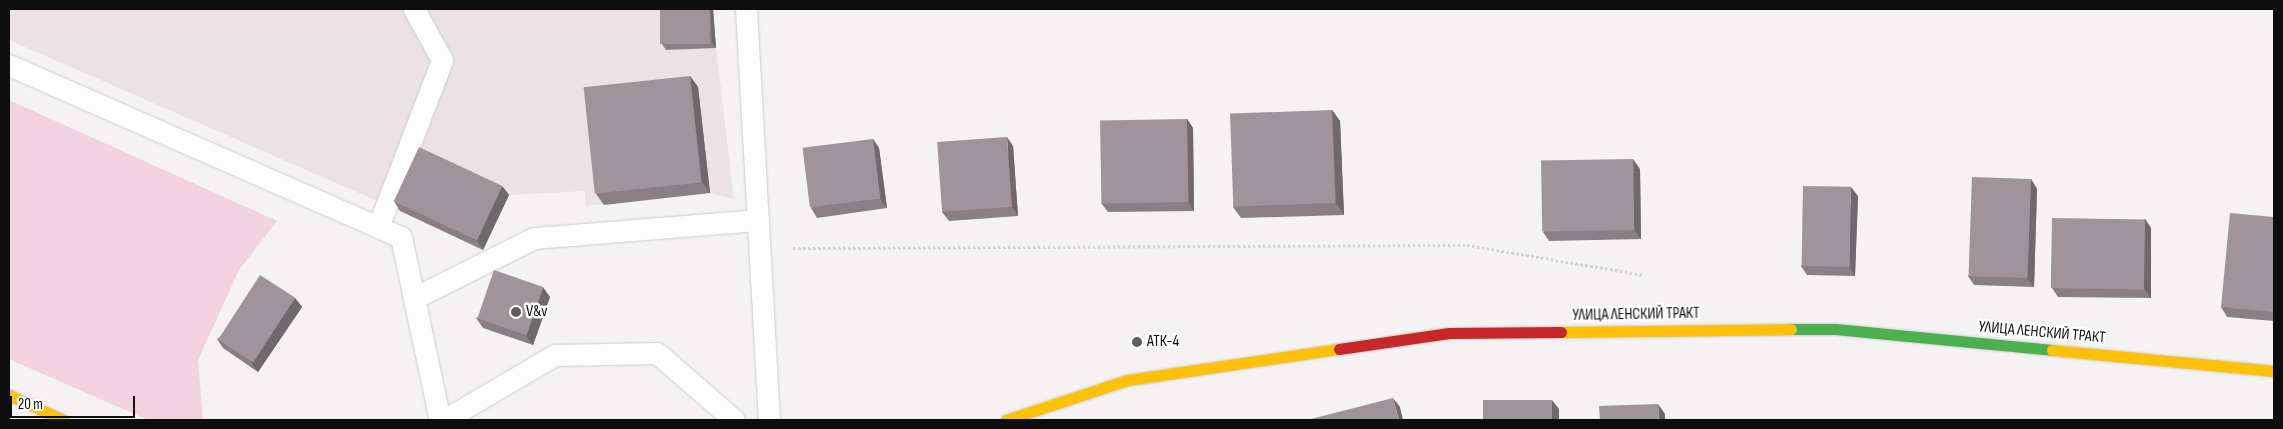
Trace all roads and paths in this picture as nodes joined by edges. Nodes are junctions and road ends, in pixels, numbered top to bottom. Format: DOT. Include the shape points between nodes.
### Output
graph roads {
  1 [pos="414,9"];
  2 [pos="746,9"];
  3 [pos="9,65"];
  4 [pos="758,220"];
  5 [pos="378,227"];
  6 [pos="759,249"];
  7 [pos="1644,276"];
  8 [pos="414,298"];
  9 [pos="2274,371"];
  10 [pos="9,395"];
  11 [pos="58,419"];
  12 [pos="440,420"];
  13 [pos="444,420"];
  14 [pos="734,420"];
  15 [pos="770,420"];
  16 [pos="1006,420"];
  1 -- 5 [label="lane" via="442,60"];
  2 -- 4 [label="lane"];
  3 -- 5 [label="lane"];
  4 -- 6 [label="lane"];
  4 -- 8 [label="lane" via="534,238"];
  5 -- 8 [label="lane" via="401,237"];
  6 -- 7 [label="path" via="1467,245"];
  6 -- 15 [label="lane"];
  8 -- 12 [label="lane"];
  9 -- 16 [label="main road, УЛИЦА ЛЕНСКИЙ ТРАКТ" via="1835,329 1449,333 1128,380"];
  10 -- 11 [label="main road"];
  13 -- 14 [label="lane" via="555,355 657,353"];
}
